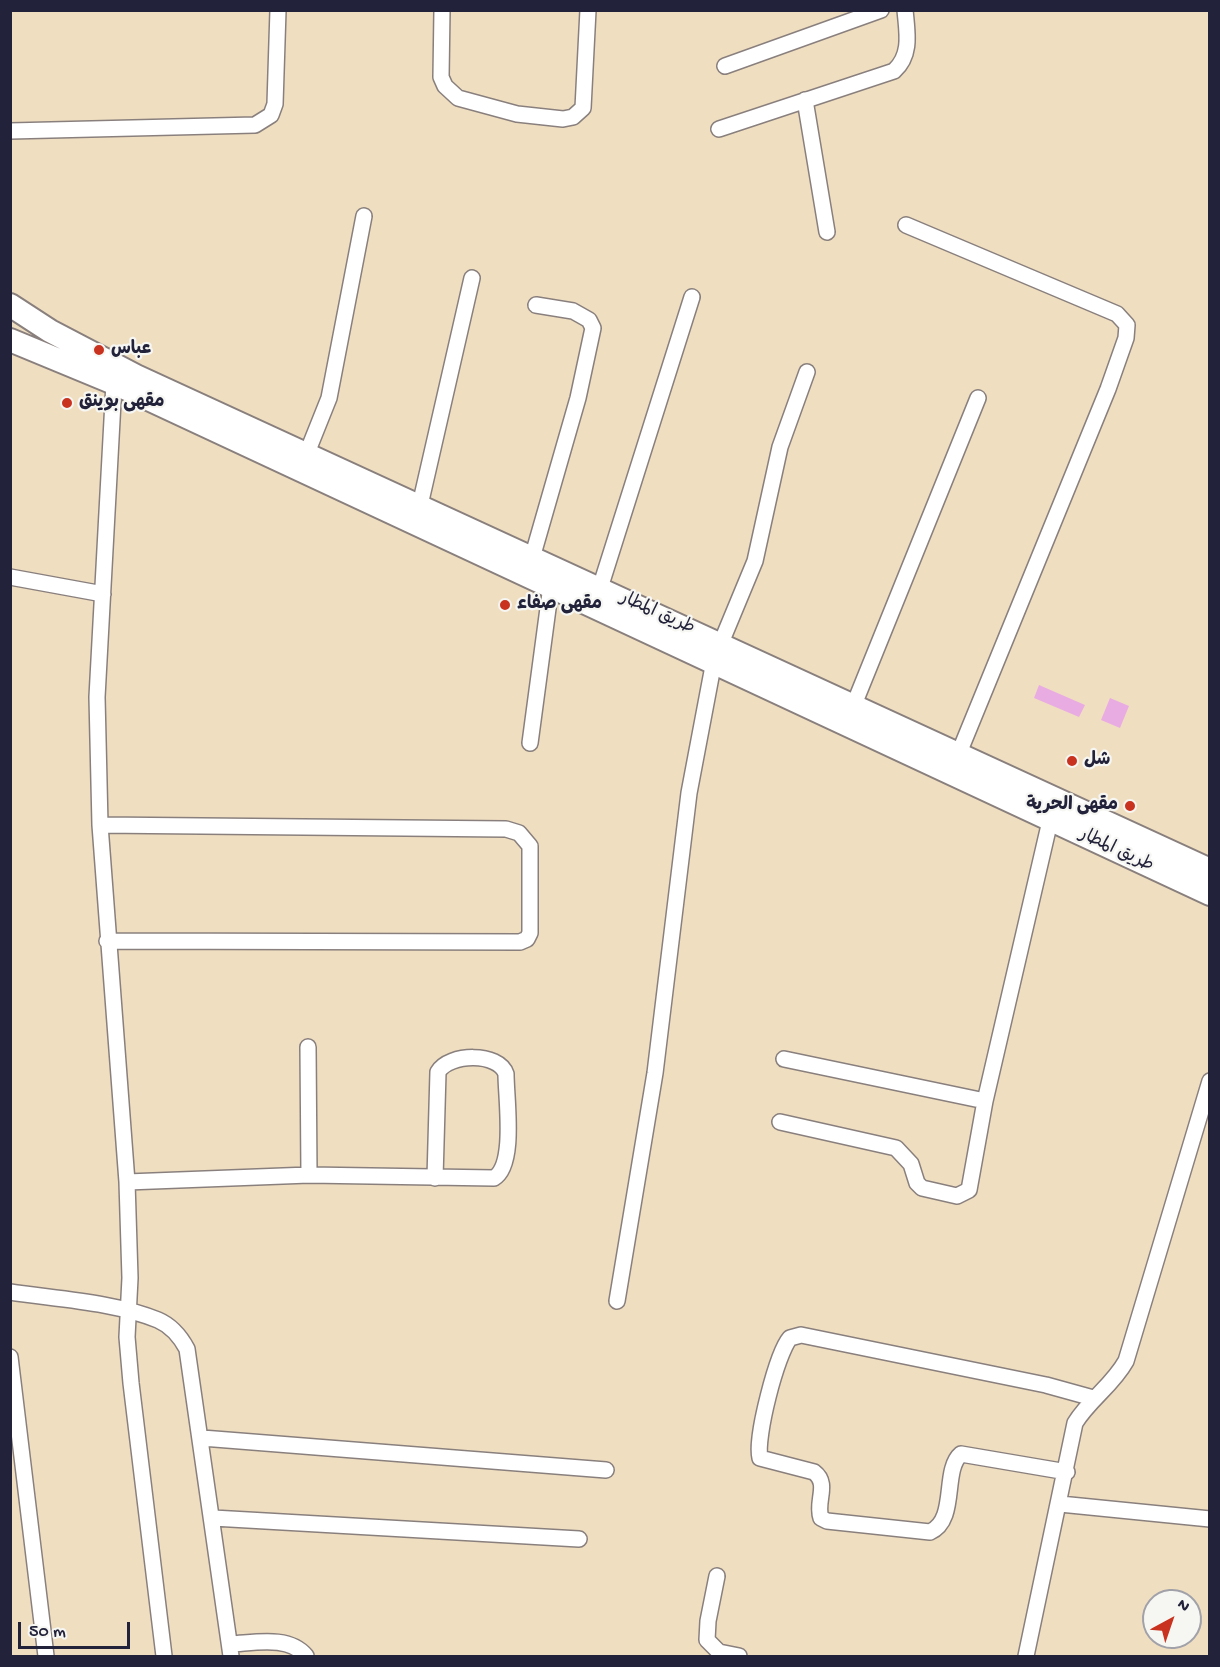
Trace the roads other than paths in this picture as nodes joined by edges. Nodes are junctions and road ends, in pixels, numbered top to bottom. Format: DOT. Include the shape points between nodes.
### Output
graph roads {
  1 [pos="278,10"];
  2 [pos="442,10"];
  3 [pos="588,10"];
  4 [pos="881,10"];
  5 [pos="905,10"];
  6 [pos="725,66"];
  7 [pos="805,100"];
  8 [pos="719,129"];
  9 [pos="10,131"];
  10 [pos="364,216"];
  11 [pos="906,225"];
  12 [pos="827,232"];
  13 [pos="472,278"];
  14 [pos="692,297"];
  15 [pos="10,305"];
  16 [pos="536,305"];
  17 [pos="10,340"];
  18 [pos="807,372"];
  19 [pos="114,383"];
  20 [pos="978,398"];
  21 [pos="307,453"];
  22 [pos="420,505"];
  23 [pos="532,558"];
  24 [pos="10,577"];
  25 [pos="551,586"];
  26 [pos="600,588"];
  27 [pos="103,594"];
  28 [pos="718,652"];
  29 [pos="853,707"];
  30 [pos="530,742"];
  31 [pos="960,753"];
  32 [pos="1050,821"];
  33 [pos="100,825"];
  34 [pos="1209,870"];
  35 [pos="1209,894"];
  36 [pos="107,941"];
  37 [pos="308,1047"];
  38 [pos="784,1059"];
  39 [pos="1209,1081"];
  40 [pos="985,1101"];
  41 [pos="780,1122"];
  42 [pos="309,1175"];
  43 [pos="435,1178"];
  44 [pos="126,1182"];
  45 [pos="10,1292"];
  46 [pos="617,1301"];
  47 [pos="128,1310"];
  48 [pos="10,1358"];
  49 [pos="1093,1398"];
  50 [pos="202,1438"];
  51 [pos="606,1470"];
  52 [pos="1067,1472"];
  53 [pos="1060,1504"];
  54 [pos="213,1518"];
  55 [pos="1209,1519"];
  56 [pos="579,1539"];
  57 [pos="717,1576"];
  58 [pos="231,1650"];
  59 [pos="719,1654"];
  60 [pos="46,1656"];
  61 [pos="164,1656"];
  62 [pos="306,1656"];
  63 [pos="739,1656"];
  64 [pos="1026,1656"];
  1 -- 9 [label="street" via="275,104 271,115 255,125"];
  2 -- 3 [label="street" via="441,77 452,94 517,114 563,119 573,117 583,108"];
  4 -- 6 [label="street"];
  5 -- 7 [label="street" via="907,47 894,71"];
  7 -- 8 [label="street"];
  7 -- 12 [label="street"];
  10 -- 21 [label="street" via="329,398"];
  11 -- 31 [label="street" via="1118,314 1127,325 1108,389"];
  13 -- 22 [label="street"];
  14 -- 26 [label="street"];
  15 -- 21 [label="main road, طريق المطار" via="50,331 136,376"];
  16 -- 23 [label="street" via="573,311 589,320 593,328 578,398"];
  17 -- 19 [label="main road, طريق المطار"];
  18 -- 28 [label="street" via="780,447 755,561"];
  19 -- 25 [label="main road, طريق المطار"];
  19 -- 27 [label="street"];
  20 -- 29 [label="street"];
  21 -- 22 [label="main road, طريق المطار"];
  22 -- 23 [label="main road, طريق المطار"];
  23 -- 26 [label="main road, طريق المطار"];
  24 -- 27 [label="street"];
  25 -- 28 [label="main road, طريق المطار"];
  25 -- 30 [label="street"];
  26 -- 28 [label="main road, طريق المطار"];
  27 -- 33 [label="street" via="97,697"];
  28 -- 29 [label="main road, طريق المطار"];
  28 -- 32 [label="main road, طريق المطار"];
  28 -- 46 [label="street" via="689,793 655,1073"];
  29 -- 31 [label="main road, طريق المطار"];
  31 -- 34 [label="main road, طريق المطار"];
  32 -- 35 [label="main road, طريق المطار"];
  32 -- 40 [label="street"];
  33 -- 36 [label="street"];
  33 -- 36 [label="street" via="506,829 519,833 530,846 530,933 520,942"];
  36 -- 44 [label="street"];
  37 -- 42 [label="street"];
  38 -- 40 [label="street"];
  39 -- 49 [label="street" via="1126,1361 1117,1377"];
  40 -- 41 [label="street" via="969,1190 957,1196 922,1188 911,1164 896,1148"];
  42 -- 43 [label="street"];
  42 -- 44 [label="street"];
  43 -- 43 [label="street" via="488,1179 504,1168 506,1074 498,1062 490,1058 454,1060 438,1072"];
  44 -- 47 [label="street"];
  45 -- 47 [label="street"];
  47 -- 50 [label="street" via="159,1320 177,1333 187,1349"];
  47 -- 61 [label="street" via="140,1470"];
  48 -- 60 [label="street"];
  49 -- 52 [label="street" via="1075,1423"];
  49 -- 52 [label="street" via="801,1335 790,1338 778,1358 760,1438 760,1458 820,1477 823,1484 819,1512 827,1521 936,1530 961,1454"];
  50 -- 51 [label="street"];
  50 -- 54 [label="street"];
  52 -- 53 [label="street"];
  53 -- 55 [label="street"];
  53 -- 64 [label="street"];
  54 -- 56 [label="street"];
  54 -- 58 [label="street"];
  57 -- 59 [label="street" via="706,1630 707,1640"];
  58 -- 62 [label="street" via="287,1643"];
  59 -- 63 [label="street"];
}
